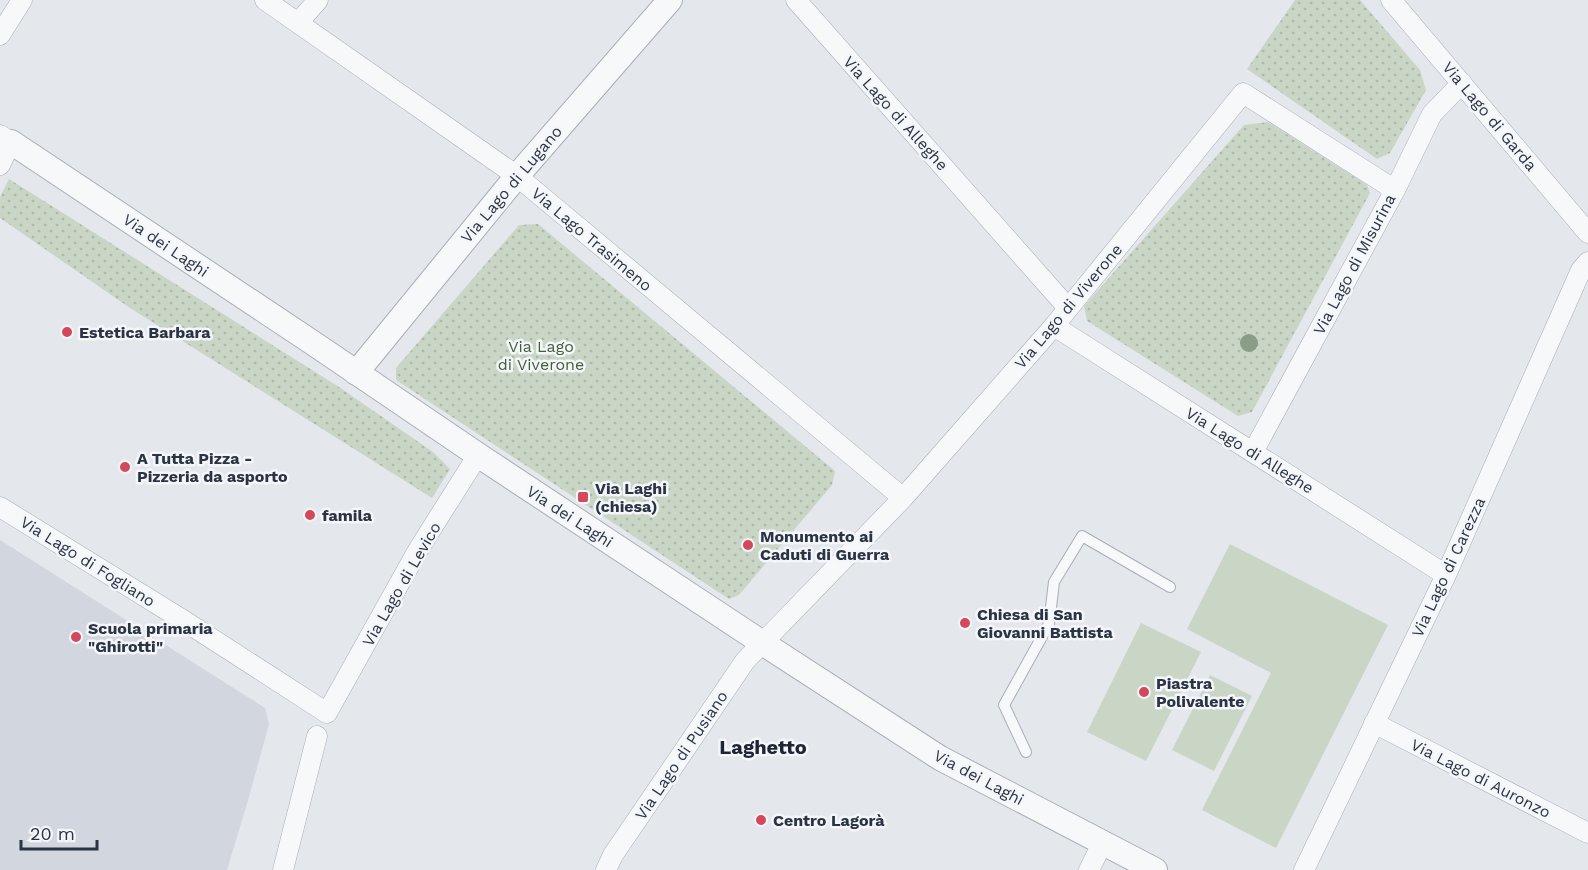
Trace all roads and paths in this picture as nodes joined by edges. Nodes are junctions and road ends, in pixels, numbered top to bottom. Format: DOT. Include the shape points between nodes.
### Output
graph roads {
  1 [pos="22,0"];
  2 [pos="265,0"];
  3 [pos="318,0"];
  4 [pos="670,0"];
  5 [pos="796,0"];
  6 [pos="1391,0"];
  7 [pos="298,23"];
  8 [pos="0,35"];
  9 [pos="1462,83"];
  10 [pos="6,139"];
  11 [pos="0,165"];
  12 [pos="517,176"];
  13 [pos="1395,190"];
  14 [pos="1588,233"];
  15 [pos="1588,262"];
  16 [pos="1068,308"];
  17 [pos="1054,326"];
  18 [pos="356,373"];
  19 [pos="1253,452"];
  20 [pos="478,455"];
  21 [pos="903,498"];
  22 [pos="0,507"];
  23 [pos="1446,575"];
  24 [pos="1170,586"];
  25 [pos="761,642"];
  26 [pos="327,713"];
  27 [pos="1374,723"];
  28 [pos="317,736"];
  29 [pos="1026,752"];
  30 [pos="1588,833"];
  31 [pos="1103,842"];
  32 [pos="283,870"];
  33 [pos="606,870"];
  34 [pos="1089,870"];
  35 [pos="1155,870"];
  36 [pos="1304,870"];
  1 -- 8 [label="street"];
  2 -- 7 [label="street, Via Lago Trasimeno"];
  3 -- 7 [label="street"];
  4 -- 12 [label="street, Via Lago di Lugano"];
  5 -- 16 [label="street, Via Lago di Alleghe"];
  6 -- 9 [label="street, Via Lago di Garda"];
  7 -- 12 [label="street, Via Lago Trasimeno"];
  9 -- 13 [label="street, Via Lago di Misurina" via="1432,114"];
  9 -- 14 [label="street, Via Lago di Garda"];
  10 -- 11 [label="street"];
  10 -- 18 [label="street, Via dei Laghi"];
  12 -- 18 [label="street, Via Lago di Lugano"];
  12 -- 21 [label="street, Via Lago Trasimeno"];
  13 -- 16 [label="street, Via Lago di Viverone" via="1243,93"];
  13 -- 19 [label="street, Via Lago di Misurina"];
  15 -- 23 [label="street, Via Lago di Carezza" via="1581,270"];
  16 -- 17 [label="street, Via Lago di Viverone"];
  17 -- 19 [label="street, Via Lago di Alleghe"];
  17 -- 21 [label="street, Via Lago di Viverone"];
  18 -- 20 [label="street, Via dei Laghi"];
  19 -- 23 [label="street, Via Lago di Alleghe"];
  20 -- 25 [label="street, Via dei Laghi"];
  20 -- 26 [label="street, Via Lago di Levico" via="418,550"];
  21 -- 25 [label="street, Via Lago di Viverone"];
  22 -- 26 [label="street, Via Lago di Fogliano"];
  23 -- 27 [label="street, Via Lago di Carezza"];
  24 -- 29 [label="lane" via="1082,536 1054,582 1049,624 1004,705"];
  25 -- 31 [label="street, Via dei Laghi" via="940,758"];
  25 -- 33 [label="street, Via Lago di Pusiano"];
  27 -- 30 [label="street, Via Lago di Auronzo"];
  27 -- 36 [label="street, Via Lago di Carezza"];
  28 -- 32 [label="street"];
  31 -- 34 [label="street"];
  31 -- 35 [label="street, Via dei Laghi"];
}
